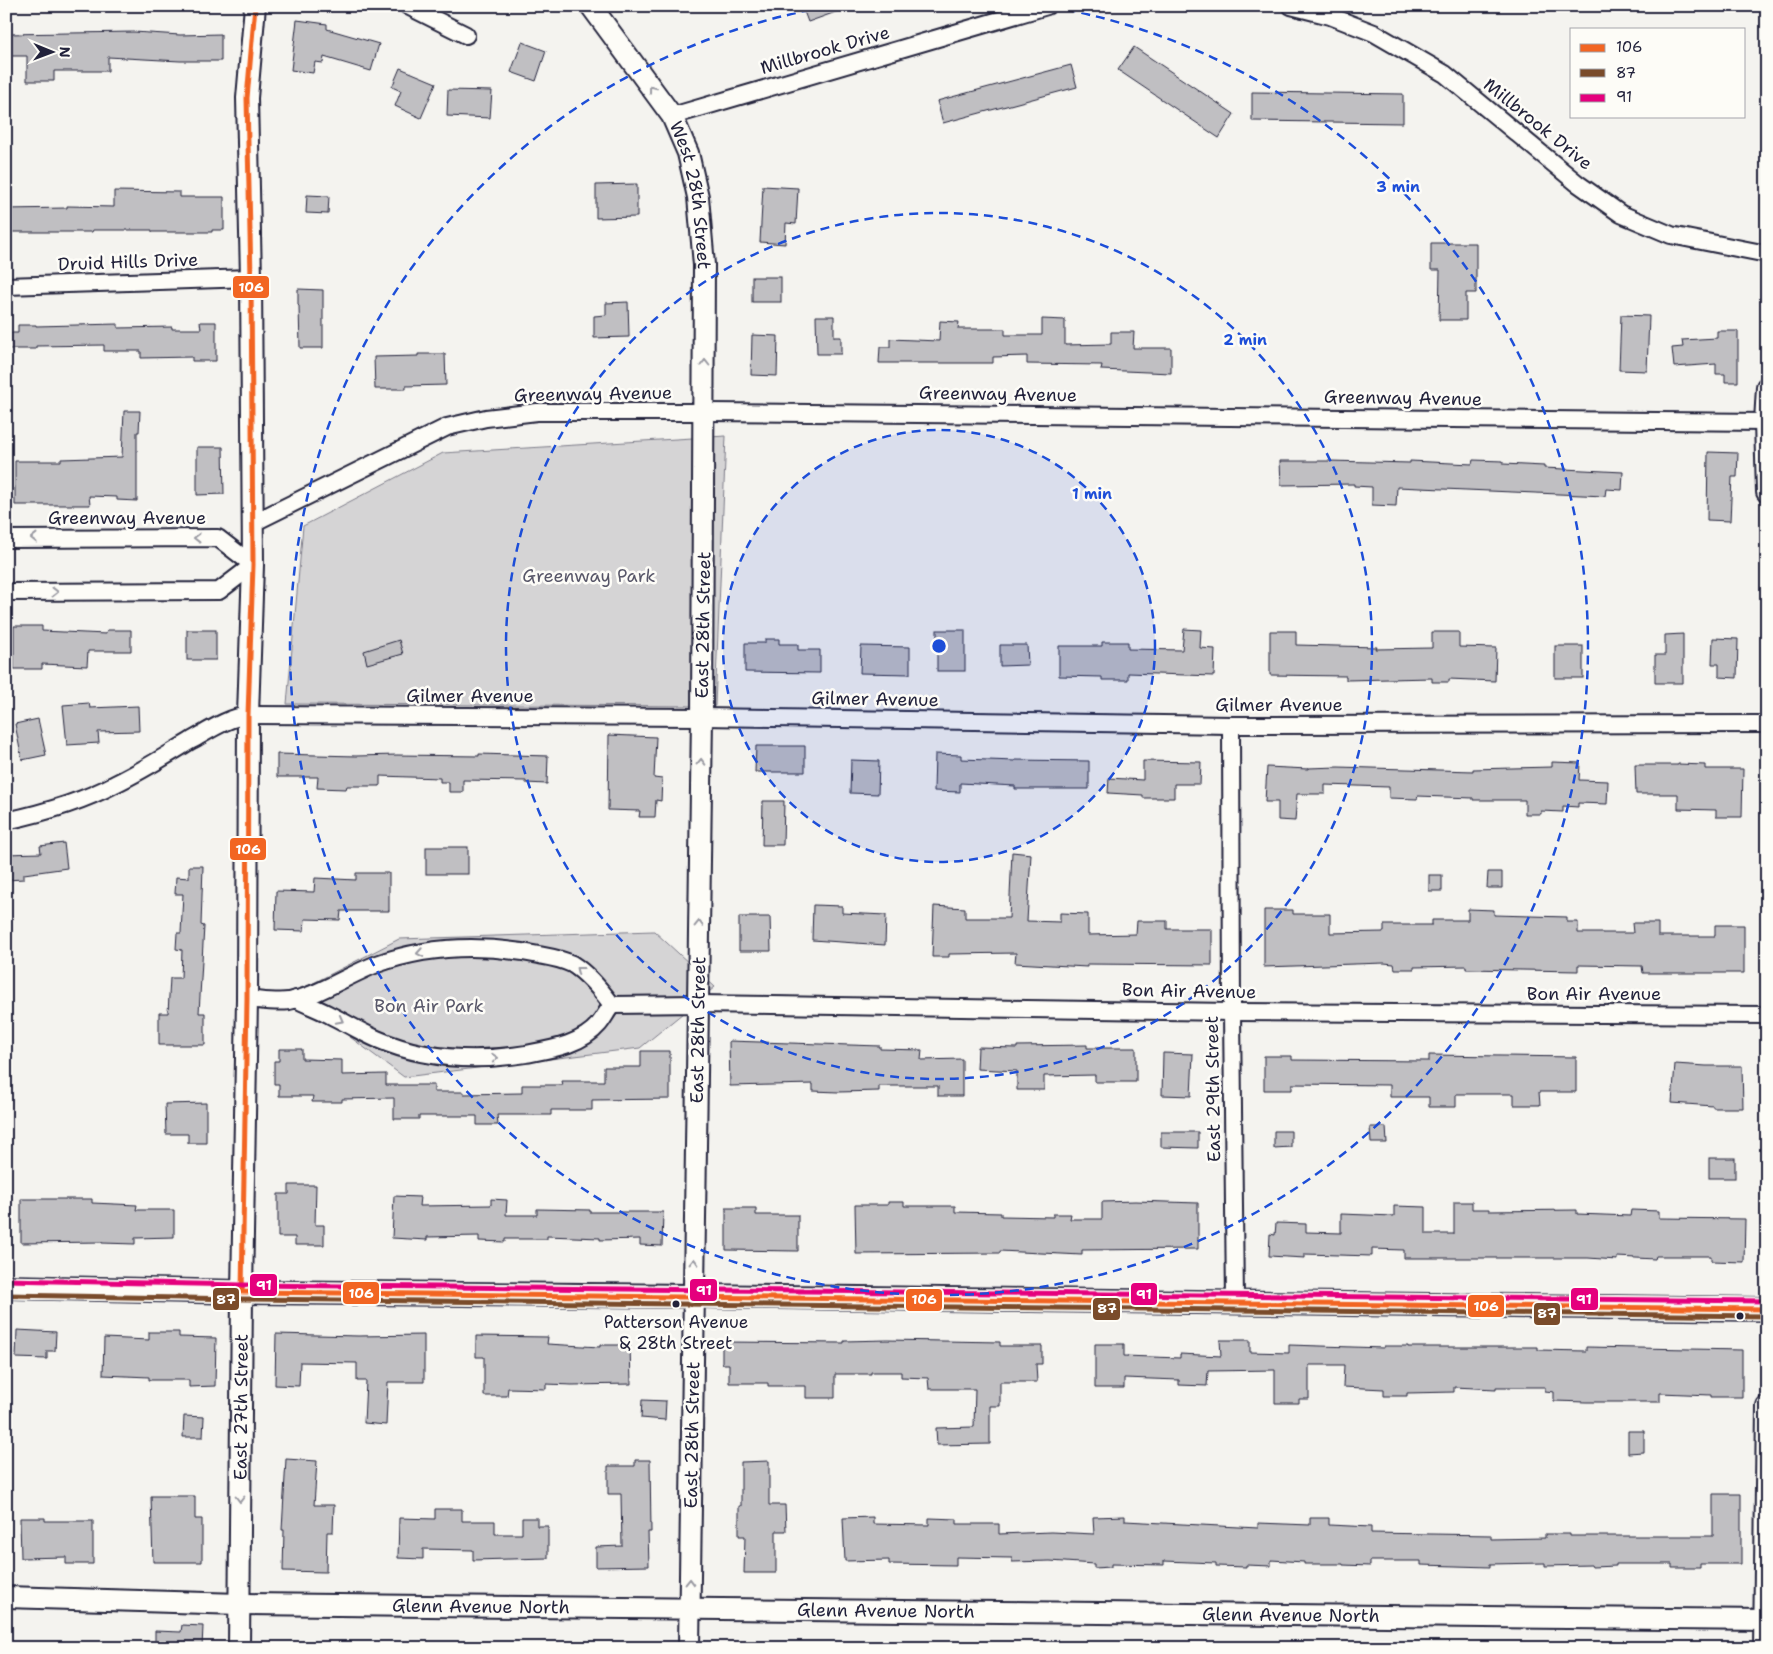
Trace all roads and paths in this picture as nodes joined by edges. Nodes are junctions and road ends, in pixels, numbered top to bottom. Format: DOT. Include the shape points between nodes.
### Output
graph roads {
  1 [pos="255,6"];
  2 [pos="408,6"];
  3 [pos="591,6"];
  4 [pos="1047,6"];
  5 [pos="1290,6"];
  6 [pos="466,35"];
  7 [pos="672,116"];
  8 [pos="1767,254"];
  9 [pos="251,278"];
  10 [pos="6,286"];
  11 [pos="1767,387"];
  12 [pos="705,412"];
  13 [pos="1766,422"];
  14 [pos="1767,492"];
  15 [pos="253,522"];
  16 [pos="6,538"];
  17 [pos="254,565"];
  18 [pos="6,592"];
  19 [pos="248,715"];
  20 [pos="702,717"];
  21 [pos="1767,724"];
  22 [pos="1231,725"];
  23 [pos="6,821"];
  24 [pos="247,999"];
  25 [pos="296,999"];
  26 [pos="698,1004"];
  27 [pos="612,1005"];
  28 [pos="1232,1012"];
  29 [pos="1767,1015"];
  30 [pos="6,1287"];
  31 [pos="242,1292"];
  32 [pos="694,1296"];
  33 [pos="1235,1303"];
  34 [pos="1767,1309"];
  35 [pos="1767,1406"];
  36 [pos="6,1596"];
  37 [pos="240,1604"];
  38 [pos="690,1610"];
  39 [pos="1766,1620"];
  40 [pos="239,1648"];
  41 [pos="689,1648"];
  42 [pos="1764,1648"];
  1 -- 9 [label="street, East 27th Street" via="247,98"];
  2 -- 6 [label="street"];
  7 -- 3 [label="street, West 28th Street, one-way"];
  4 -- 7 [label="street, Millbrook Drive"];
  5 -- 8 [label="street, Millbrook Drive" via="1330,16 1374,33 1445,74 1577,183 1620,214 1671,235"];
  12 -- 7 [label="street, West 28th Street, one-way" via="704,265 698,197 688,153"];
  9 -- 10 [label="street, Druid Hills Drive"];
  9 -- 15 [label="street, East 27th Street"];
  11 -- 13 [label="street"];
  12 -- 13 [label="street, Greenway Avenue"];
  12 -- 15 [label="street, Greenway Avenue" via="537,412 447,427"];
  12 -- 20 [label="street, East 28th Street"];
  13 -- 14 [label="street"];
  15 -- 17 [label="street, East 27th Street"];
  17 -- 16 [label="street, Greenway Avenue, one-way" via="218,538"];
  18 -- 17 [label="street, one-way" via="219,591"];
  17 -- 19 [label="street, East 27th Street"];
  19 -- 20 [label="street, Gilmer Avenue"];
  19 -- 23 [label="street, Gilmer Avenue" via="236,716 214,727 114,785 76,801"];
  19 -- 24 [label="street, East 27th Street"];
  20 -- 22 [label="street, Gilmer Avenue"];
  26 -- 20 [label="street, East 28th Street, one-way"];
  21 -- 22 [label="street, Gilmer Avenue"];
  22 -- 28 [label="street, East 29th Street"];
  24 -- 25 [label="street"];
  24 -- 31 [label="street, East 27th Street"];
  27 -- 25 [label="street, one-way" via="571,964 515,950 474,947 441,949 377,964"];
  25 -- 27 [label="street, one-way" via="378,1040 441,1057 466,1059 499,1058 572,1043 599,1024"];
  26 -- 27 [label="street, Bon Air Avenue"];
  26 -- 28 [label="street, Bon Air Avenue"];
  32 -- 26 [label="street, East 28th Street, one-way"];
  28 -- 29 [label="street, Bon Air Avenue"];
  28 -- 33 [label="street, East 29th Street"];
  30 -- 31 [label="main road"];
  31 -- 32 [label="main road"];
  31 -- 37 [label="street, East 27th Street, one-way"];
  32 -- 33 [label="main road"];
  38 -- 32 [label="street, East 28th Street, one-way"];
  33 -- 34 [label="main road"];
  35 -- 39 [label="street"];
  36 -- 37 [label="street, Glenn Avenue North"];
  37 -- 38 [label="street, Glenn Avenue North"];
  37 -- 40 [label="street, East 27th Street"];
  38 -- 39 [label="street, Glenn Avenue North"];
  38 -- 41 [label="street, East 28th Street"];
  39 -- 42 [label="street"];
}
